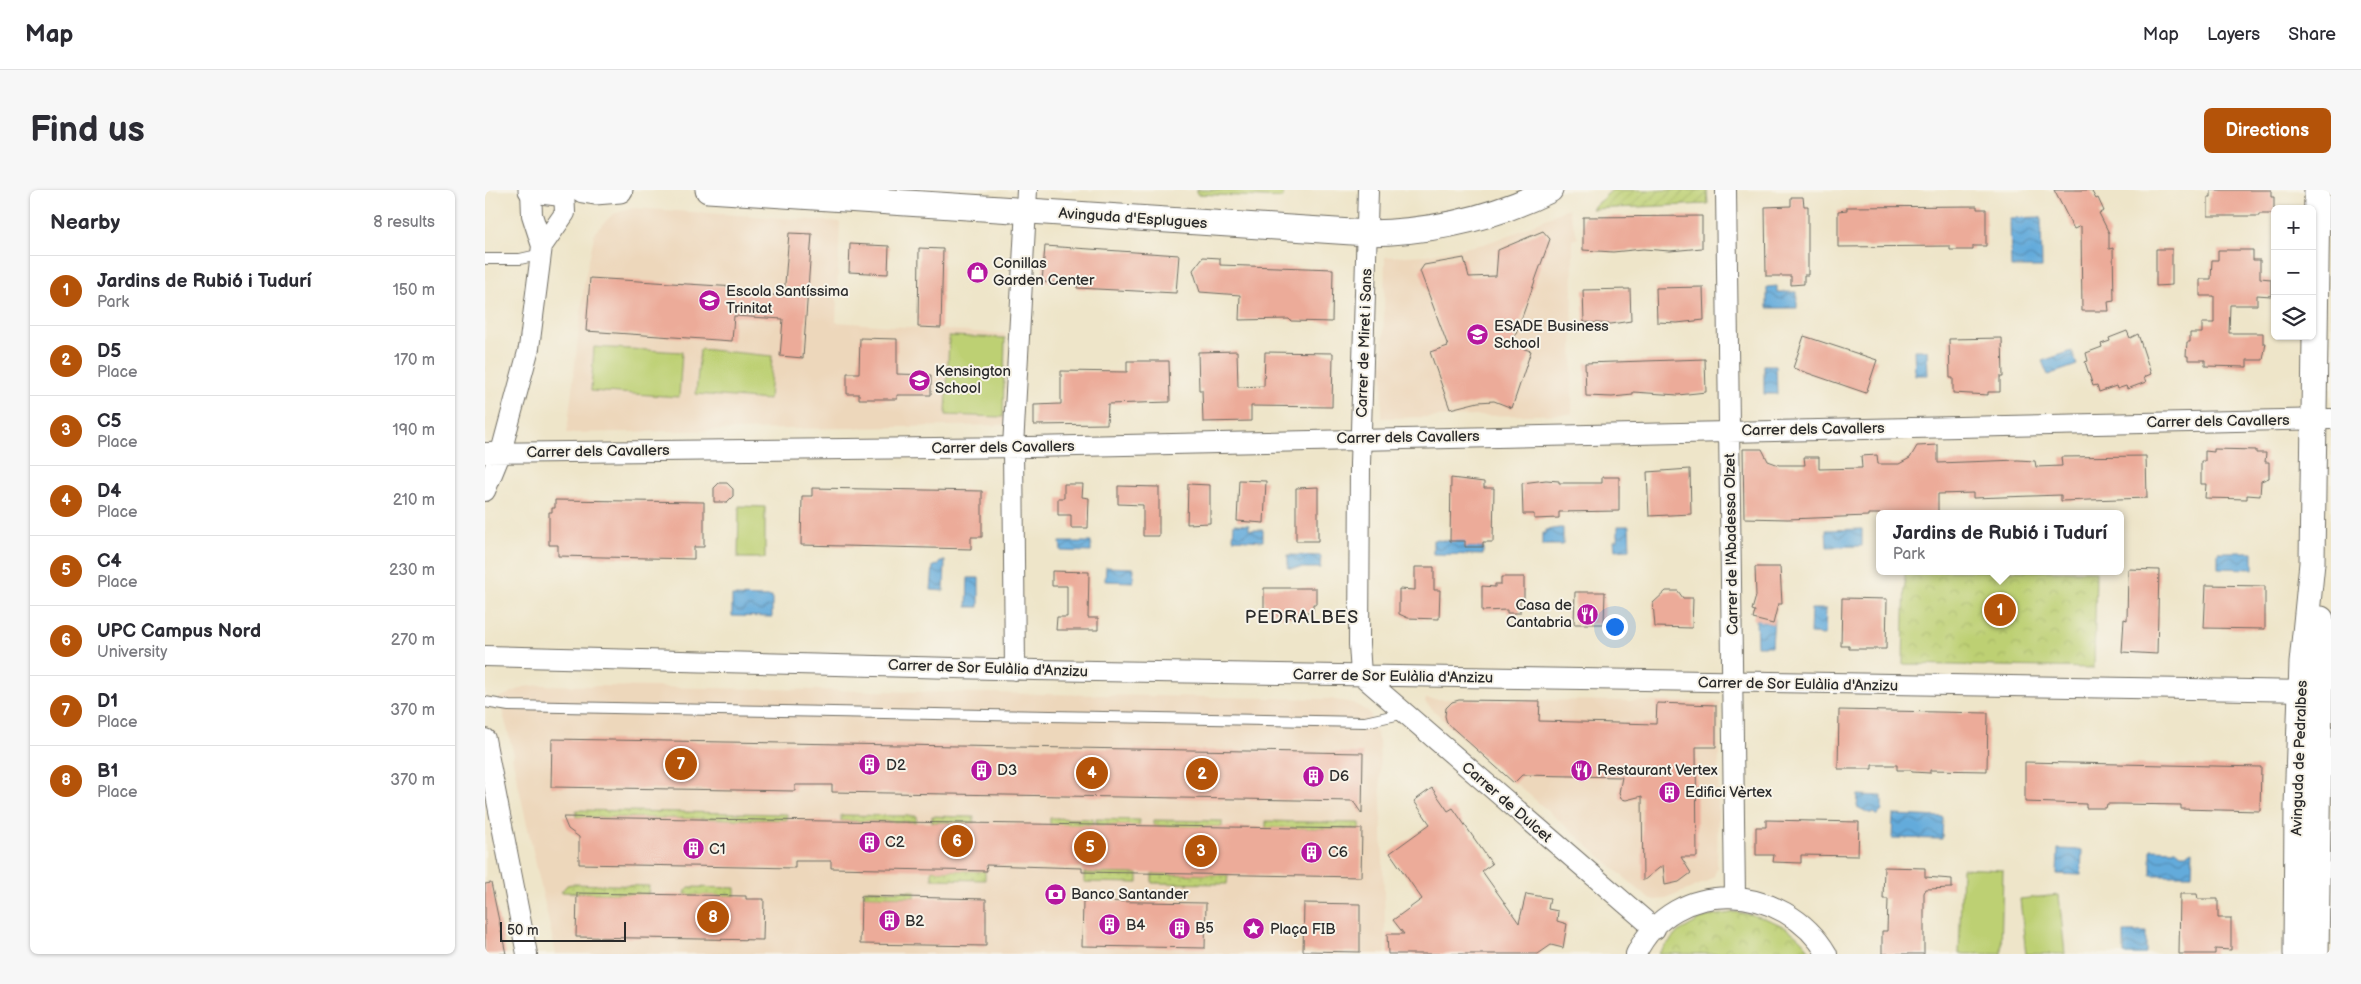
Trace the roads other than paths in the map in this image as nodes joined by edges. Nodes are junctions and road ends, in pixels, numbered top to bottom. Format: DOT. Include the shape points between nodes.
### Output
graph roads {
  1 [pos="531,190"];
  2 [pos="563,190"];
  3 [pos="583,190"];
  4 [pos="620,190"];
  5 [pos="708,190"];
  6 [pos="1368,190"];
  7 [pos="1550,190"];
  8 [pos="1726,190"];
  9 [pos="2317,190"];
  10 [pos="1026,200"];
  11 [pos="1367,233"];
  12 [pos="542,250"];
  13 [pos="485,259"];
  14 [pos="2323,419"];
  15 [pos="1730,430"];
  16 [pos="1361,438"];
  17 [pos="1013,447"];
  18 [pos="493,452"];
  19 [pos="485,491"];
  20 [pos="485,656"];
  21 [pos="1015,670"];
  22 [pos="1361,675"];
  23 [pos="1732,683"];
  24 [pos="2310,691"];
  25 [pos="485,702"];
  26 [pos="1405,714"];
  27 [pos="485,739"];
  28 [pos="1735,897"];
  29 [pos="1655,929"];
  30 [pos="527,954"];
  31 [pos="1636,954"];
  32 [pos="1827,954"];
  33 [pos="2296,954"];
  34 [pos="2316,954"];
  1 -- 2 [label="street" via="558,193"];
  1 -- 12 [label="street" via="532,215"];
  2 -- 12 [label="street" via="565,214"];
  3 -- 4 [label="street"];
  5 -- 10 [label="street, Avinguda d'Esplugues"];
  6 -- 11 [label="street, Carrer de Miret i Sans"];
  7 -- 11 [label="street, Avinguda d'Esplugues" via="1512,208 1476,219 1426,230"];
  8 -- 15 [label="street, Carrer de l'Abadessa Olzet"];
  9 -- 14 [label="street, Avinguda de Pedralbes"];
  10 -- 11 [label="street, Avinguda d'Esplugues"];
  10 -- 17 [label="street"];
  11 -- 16 [label="street, Carrer de Miret i Sans"];
  12 -- 13 [label="lane" via="521,259"];
  12 -- 18 [label="street" via="529,348"];
  14 -- 15 [label="street, Carrer dels Cavallers"];
  14 -- 24 [label="street, Avinguda de Pedralbes" via="2312,563"];
  15 -- 16 [label="street, Carrer dels Cavallers"];
  15 -- 23 [label="street, Carrer de l'Abadessa Olzet"];
  16 -- 17 [label="street, Carrer dels Cavallers"];
  16 -- 22 [label="street, Carrer de Miret i Sans"];
  17 -- 18 [label="street, Carrer dels Cavallers"];
  17 -- 21 [label="street"];
  18 -- 19 [label="street"];
  20 -- 21 [label="street, Carrer de Sor Eulàlia d'Anzizu"];
  21 -- 22 [label="street, Carrer de Sor Eulàlia d'Anzizu"];
  22 -- 23 [label="street, Carrer de Sor Eulàlia d'Anzizu"];
  22 -- 26 [label="street, Carrer de Dulcet"];
  23 -- 24 [label="street, Carrer de Sor Eulàlia d'Anzizu"];
  23 -- 28 [label="street, Carrer de l'Abadessa Olzet"];
  24 -- 33 [label="street, Avinguda de Pedralbes" via="2297,806"];
  24 -- 34 [label="street, Avinguda de Pedralbes"];
  25 -- 26 [label="lane" via="519,706 1365,722"];
  26 -- 29 [label="street, Carrer de Dulcet"];
  27 -- 30 [label="street"];
  28 -- 29 [label="street" via="1701,901 1684,908"];
  28 -- 32 [label="street" via="1761,902 1791,915 1807,928"];
  29 -- 31 [label="street"];
}
